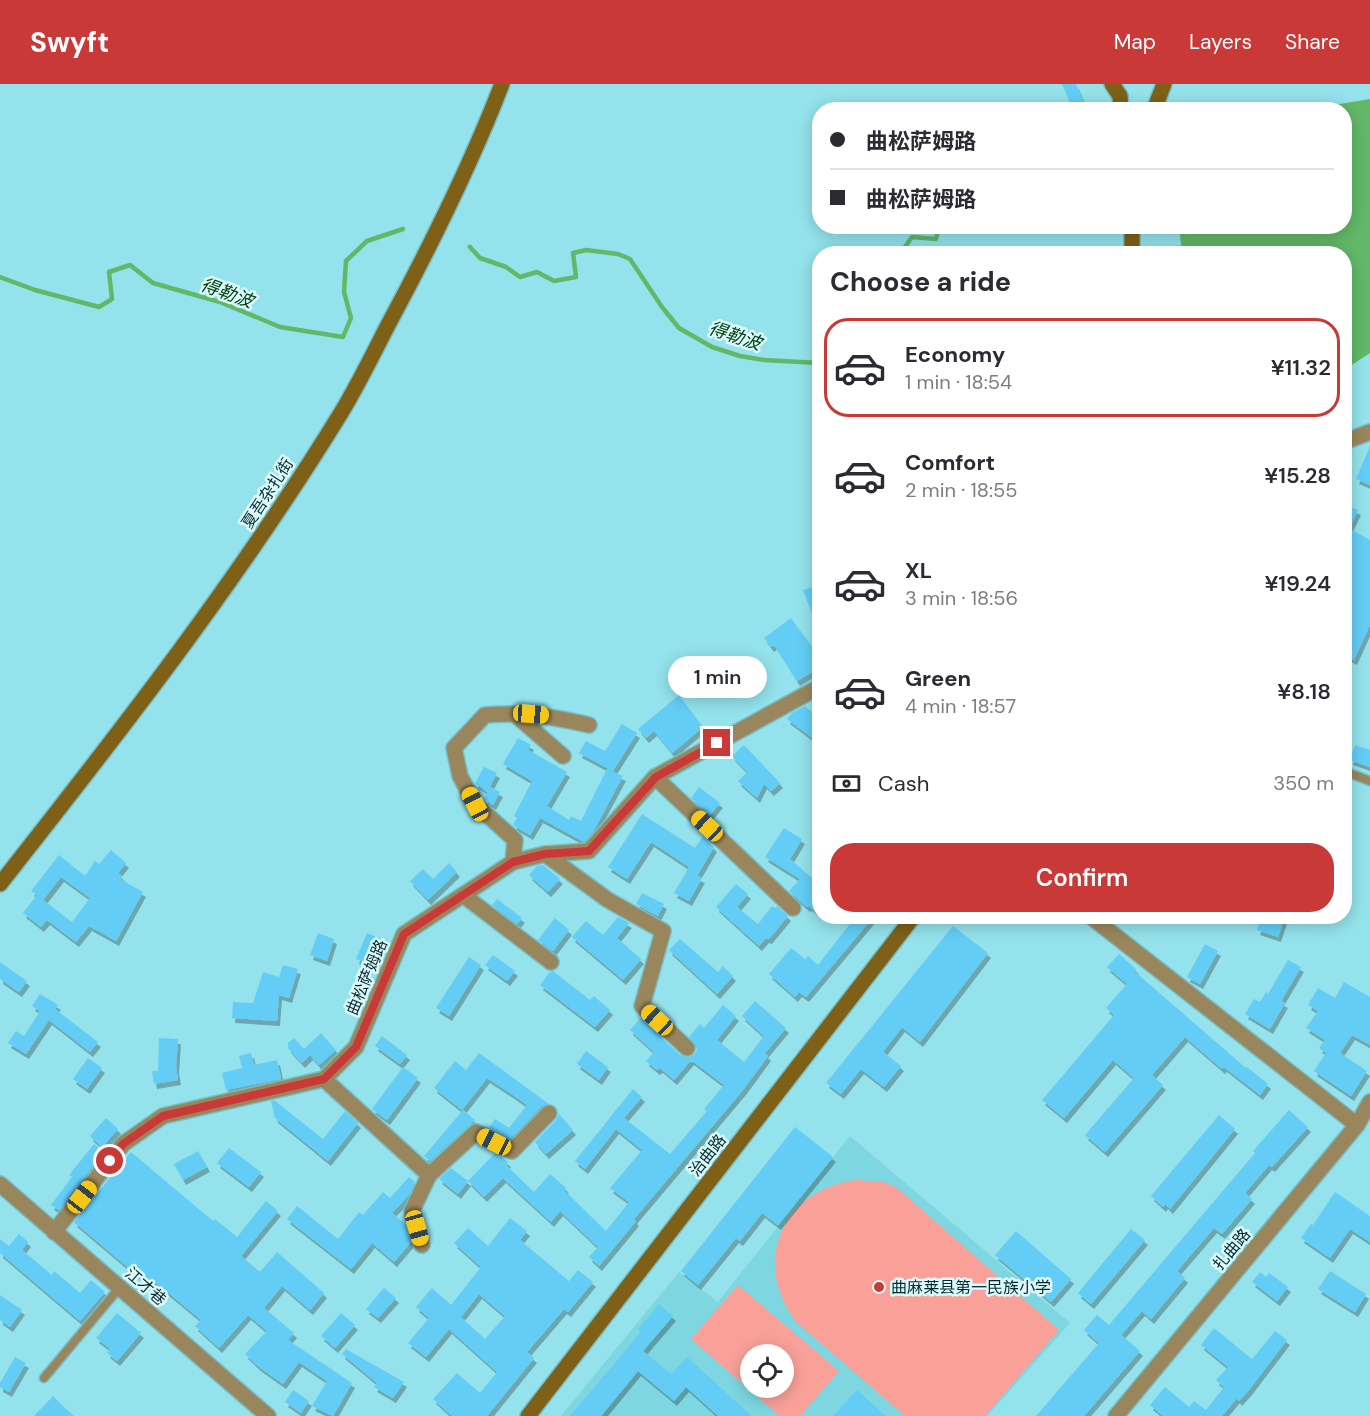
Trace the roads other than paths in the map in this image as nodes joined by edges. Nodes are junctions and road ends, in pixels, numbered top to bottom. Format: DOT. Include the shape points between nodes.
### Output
graph roads {
  1 [pos="502,84"];
  2 [pos="1112,84"];
  3 [pos="1164,84"];
  4 [pos="1120,102"];
  5 [pos="1157,102"];
  6 [pos="1370,432"];
  7 [pos="1352,439"];
  8 [pos="812,691"];
  9 [pos="518,717"];
  10 [pos="589,725"];
  11 [pos="563,756"];
  12 [pos="1352,774"];
  13 [pos="656,777"];
  14 [pos="1370,781"];
  15 [pos="545,854"];
  16 [pos="513,862"];
  17 [pos="0,884"];
  18 [pos="467,897"];
  19 [pos="793,908"];
  20 [pos="908,924"];
  21 [pos="1100,924"];
  22 [pos="551,962"];
  23 [pos="687,1048"];
  24 [pos="324,1079"];
  25 [pos="1370,1102"];
  26 [pos="549,1113"];
  27 [pos="1357,1125"];
  28 [pos="429,1174"];
  29 [pos="0,1184"];
  30 [pos="54,1232"];
  31 [pos="422,1245"];
  32 [pos="120,1287"];
  33 [pos="44,1378"];
  34 [pos="264,1415"];
  35 [pos="528,1416"];
  36 [pos="1116,1416"];
  1 -- 17 [label="main road, 夏吾杂扎街" via="415,276 342,412 236,574 114,740"];
  2 -- 4 [label="main road"];
  3 -- 5 [label="main road"];
  6 -- 7 [label="street"];
  8 -- 13 [label="street, 曲松萨姆路"];
  9 -- 11 [label="street"];
  10 -- 16 [label="street" via="545,715 485,715 454,748 460,776 475,804 515,840"];
  12 -- 14 [label="lane"];
  13 -- 15 [label="street, 曲松萨姆路" via="589,851"];
  13 -- 19 [label="street"];
  15 -- 16 [label="street, 曲松萨姆路"];
  15 -- 23 [label="street" via="608,900 663,931 642,1006"];
  16 -- 24 [label="street, 曲松萨姆路" via="404,934 356,1047"];
  18 -- 22 [label="street"];
  20 -- 35 [label="main road, 治曲路"];
  21 -- 27 [label="street"];
  24 -- 28 [label="street"];
  24 -- 30 [label="street" via="163,1116 123,1144"];
  25 -- 27 [label="street, 扎曲路"];
  26 -- 28 [label="street" via="512,1151 476,1132"];
  27 -- 36 [label="street, 扎曲路"];
  28 -- 31 [label="street" via="412,1211"];
  29 -- 30 [label="street, 江才巷"];
  30 -- 32 [label="street, 江才巷"];
  32 -- 33 [label="lane"];
  32 -- 34 [label="street, 江才巷"];
}
